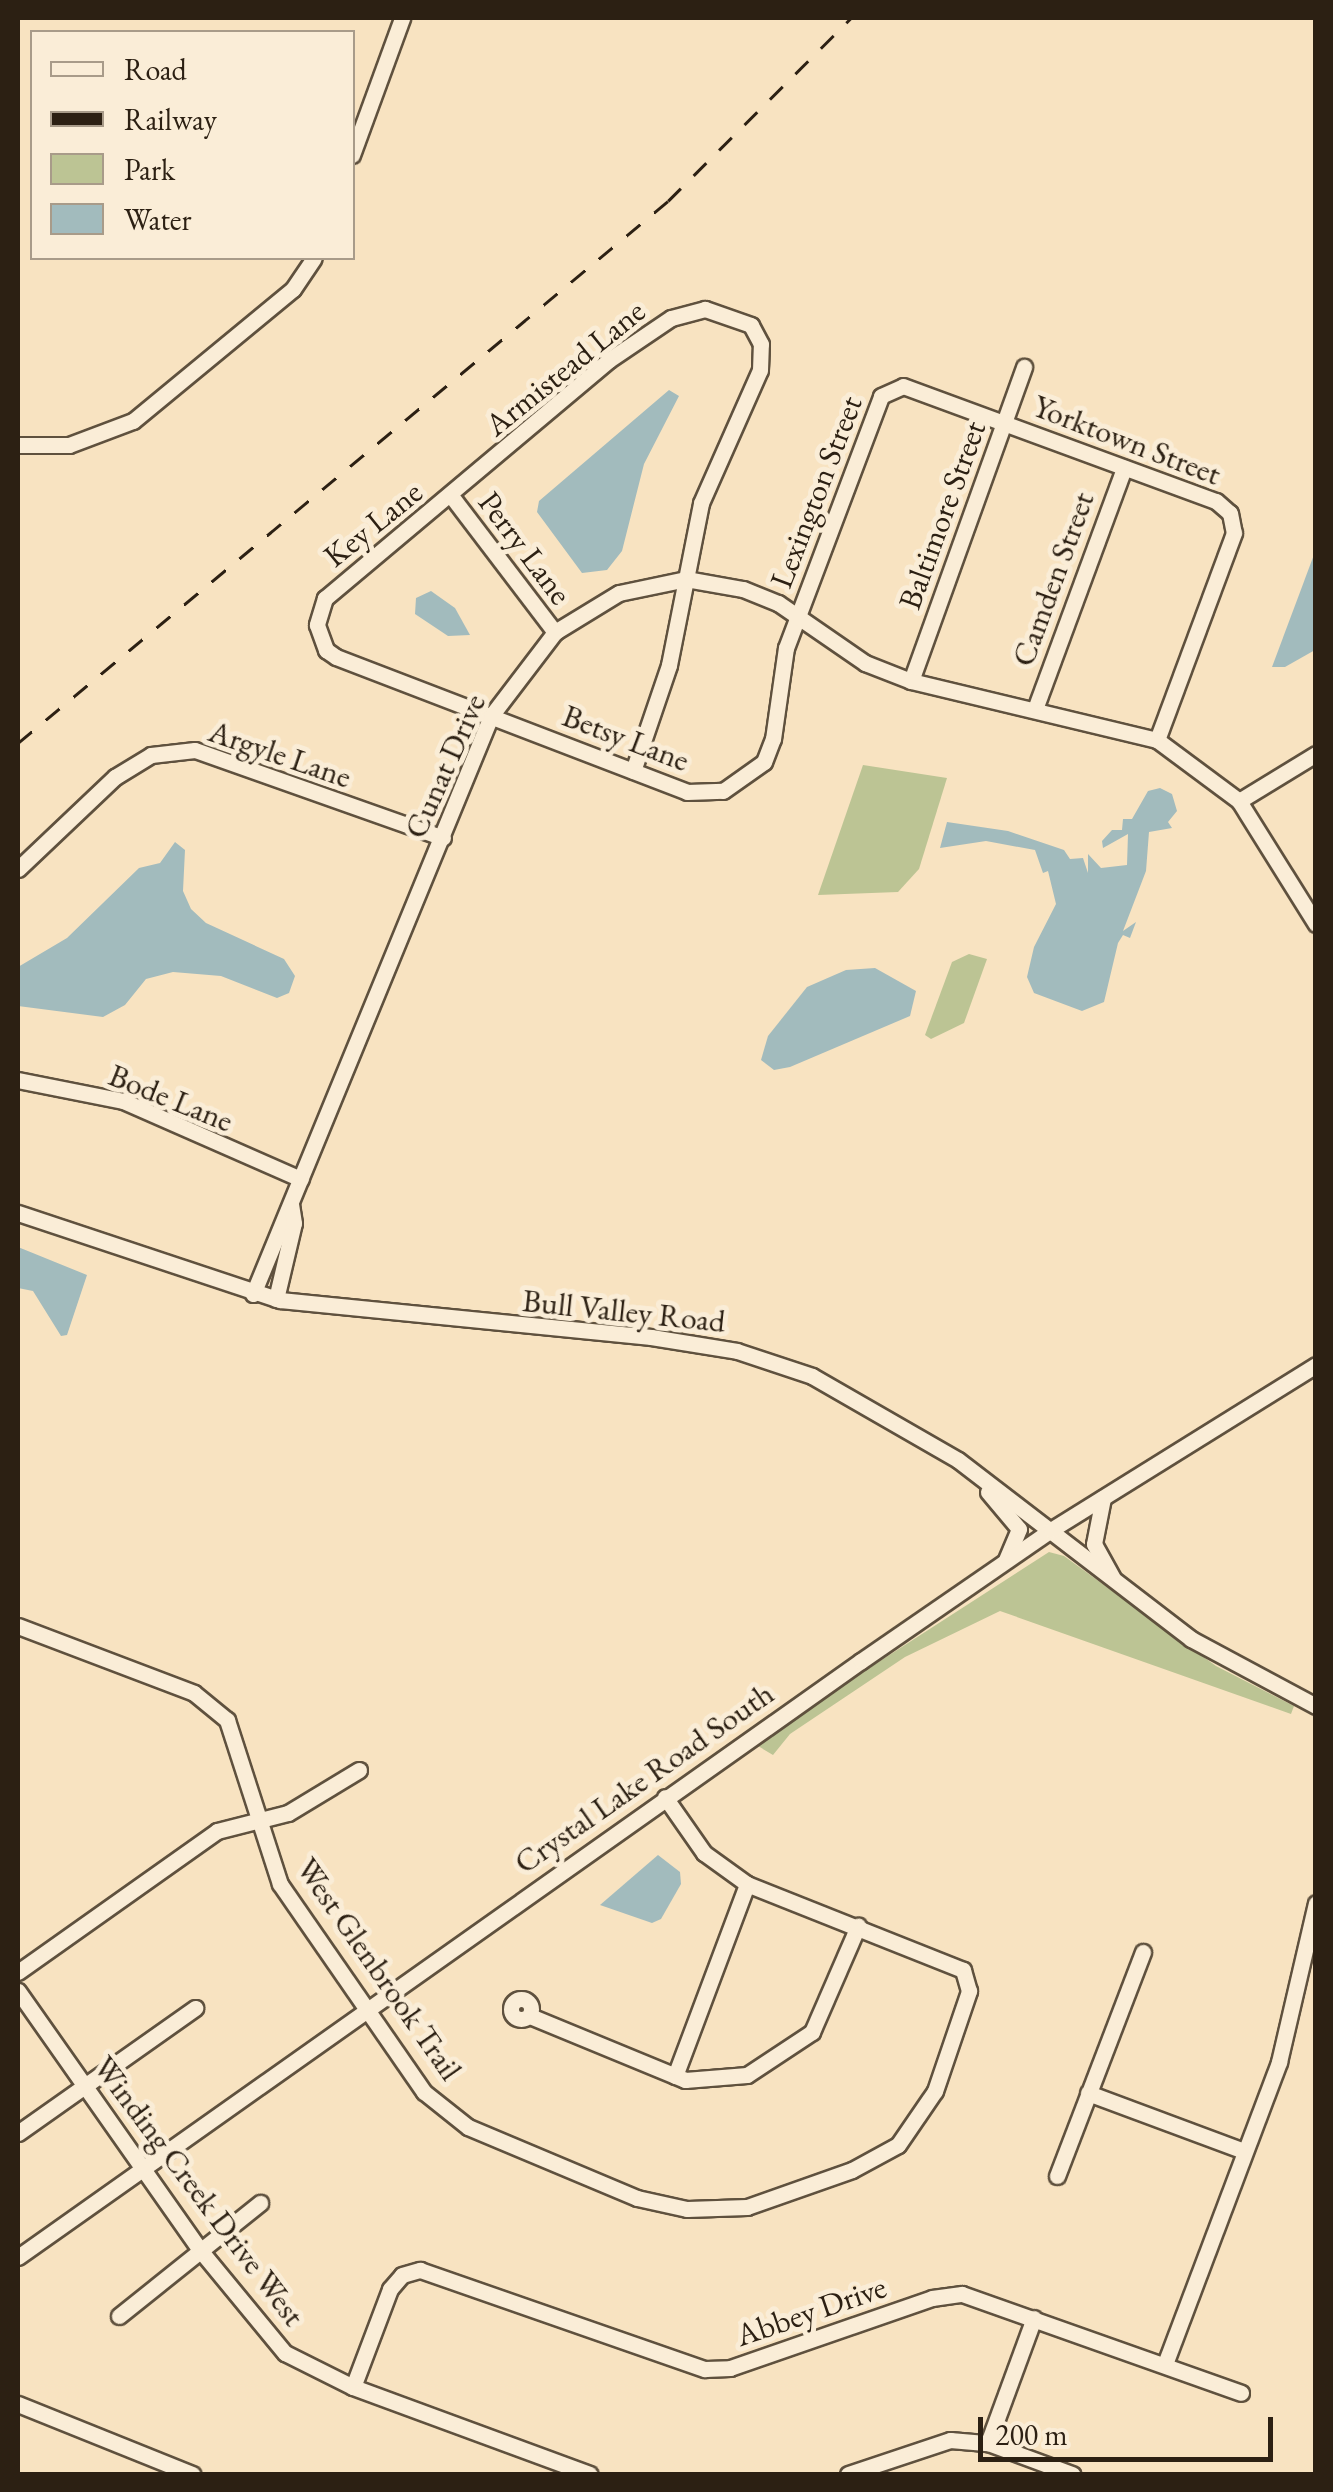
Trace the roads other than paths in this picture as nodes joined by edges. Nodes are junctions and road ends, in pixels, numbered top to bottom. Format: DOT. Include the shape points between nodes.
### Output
graph roads {
  1 [pos="402,18"];
  2 [pos="355,147"];
  3 [pos="313,260"];
  4 [pos="1024,367"];
  5 [pos="888,388"];
  6 [pos="1004,423"];
  7 [pos="18,445"];
  8 [pos="1124,468"];
  9 [pos="452,497"];
  10 [pos="686,578"];
  11 [pos="798,618"];
  12 [pos="555,632"];
  13 [pos="911,681"];
  14 [pos="1035,709"];
  15 [pos="491,716"];
  16 [pos="1156,740"];
  17 [pos="1316,754"];
  18 [pos="633,771"];
  19 [pos="1239,801"];
  20 [pos="443,838"];
  21 [pos="18,868"];
  22 [pos="1314,919"];
  23 [pos="18,1080"];
  24 [pos="301,1179"];
  25 [pos="290,1205"];
  26 [pos="18,1212"];
  27 [pos="254,1294"];
  28 [pos="276,1299"];
  29 [pos="1316,1365"];
  30 [pos="958,1460"];
  31 [pos="1103,1498"];
  32 [pos="1052,1530"];
  33 [pos="1004,1562"];
  34 [pos="1119,1589"];
  35 [pos="18,1626"];
  36 [pos="1316,1706"];
  37 [pos="359,1770"];
  38 [pos="665,1796"];
  39 [pos="258,1822"];
  40 [pos="747,1884"];
  41 [pos="1316,1903"];
  42 [pos="858,1926"];
  43 [pos="1143,1952"];
  44 [pos="18,1972"];
  45 [pos="18,1990"];
  46 [pos="195,2008"];
  47 [pos="368,2009"];
  48 [pos="530,2016"];
  49 [pos="675,2076"];
  50 [pos="85,2085"];
  51 [pos="1088,2093"];
  52 [pos="18,2133"];
  53 [pos="1244,2151"];
  54 [pos="144,2167"];
  55 [pos="1058,2176"];
  56 [pos="260,2203"];
  57 [pos="200,2250"];
  58 [pos="18,2257"];
  59 [pos="119,2316"];
  60 [pos="1034,2318"];
  61 [pos="1165,2364"];
  62 [pos="353,2387"];
  63 [pos="1241,2392"];
  64 [pos="18,2404"];
  65 [pos="988,2443"];
  66 [pos="192,2474"];
  67 [pos="588,2474"];
  68 [pos="848,2474"];
  69 [pos="1072,2474"];
  1 -- 2 [label="street"];
  3 -- 7 [label="street" via="294,289 133,421 69,445"];
  4 -- 6 [label="street, Baltimore Street"];
  5 -- 6 [label="street, Yorktown Street" via="910,388"];
  5 -- 11 [label="street, Lexington Street"];
  6 -- 8 [label="street, Yorktown Street"];
  6 -- 13 [label="street, Baltimore Street"];
  8 -- 14 [label="street, Camden Street"];
  8 -- 16 [label="street, Yorktown Street" via="1216,501 1234,526"];
  9 -- 10 [label="street, Armistead Lane" via="654,328 698,310 730,313 757,334 760,370 708,484"];
  9 -- 12 [label="street, Perry Lane"];
  9 -- 15 [label="street, Key Lane" via="325,598 319,638 336,657"];
  10 -- 11 [label="street, Cunat Drive" via="743,589"];
  10 -- 12 [label="street, Cunat Drive" via="620,593"];
  10 -- 18 [label="street, Armistead Lane" via="669,665"];
  11 -- 13 [label="street, Cunat Drive" via="865,663"];
  11 -- 18 [label="street, Betsy Lane" via="778,674 773,739 764,762 708,794"];
  12 -- 15 [label="street, Cunat Drive"];
  13 -- 14 [label="street, Cunat Drive"];
  14 -- 16 [label="street, Cunat Drive"];
  15 -- 18 [label="street, Betsy Lane"];
  15 -- 20 [label="street, Cunat Drive"];
  16 -- 19 [label="street, Cunat Drive"];
  17 -- 19 [label="street"];
  19 -- 22 [label="street, Cunat Drive"];
  20 -- 21 [label="street, Argyle Lane" via="194,750 151,755 114,777"];
  20 -- 24 [label="street, Cunat Drive"];
  23 -- 24 [label="street, Bode Lane" via="124,1100"];
  24 -- 25 [label="street, Cunat Drive"];
  25 -- 27 [label="street, Cunat Drive"];
  25 -- 28 [label="street, Cunat Drive" via="294,1223"];
  26 -- 27 [label="street, Bull Valley Road"];
  27 -- 28 [label="street, Bull Valley Road"];
  28 -- 30 [label="street, Bull Valley Road" via="737,1351 812,1376"];
  29 -- 31 [label="street, Crystal Lake Road South"];
  30 -- 32 [label="street, Bull Valley Road"];
  30 -- 33 [label="street" via="1019,1529"];
  31 -- 32 [label="street, Crystal Lake Road South"];
  31 -- 34 [label="street" via="1094,1544"];
  32 -- 33 [label="street, Crystal Lake Road South"];
  32 -- 34 [label="street, Bull Valley Road"];
  33 -- 38 [label="street, Crystal Lake Road South"];
  34 -- 36 [label="street, Bull Valley Road" via="1191,1639"];
  35 -- 39 [label="street, West Glenbrook Trail" via="194,1693 216,1710 242,1752"];
  37 -- 39 [label="street" via="321,1797"];
  38 -- 40 [label="street" via="704,1853"];
  38 -- 47 [label="street, Crystal Lake Road South"];
  39 -- 44 [label="street" via="192,1845"];
  39 -- 47 [label="street, West Glenbrook Trail" via="280,1884"];
  40 -- 42 [label="street"];
  40 -- 49 [label="street"];
  41 -- 53 [label="street" via="1296,2007"];
  42 -- 47 [label="street, West Glenbrook Trail" via="952,1961 966,1974 969,1991 935,2091 898,2145 852,2170 747,2207 686,2209 637,2198 497,2144 424,2092"];
  42 -- 49 [label="street" via="812,2032 747,2075"];
  43 -- 51 [label="street"];
  45 -- 50 [label="street, Winding Creek Drive West"];
  46 -- 50 [label="street"];
  47 -- 54 [label="street, Crystal Lake Road South"];
  48 -- 49 [label="street"];
  50 -- 52 [label="street"];
  50 -- 54 [label="street, Winding Creek Drive West"];
  51 -- 53 [label="street"];
  51 -- 55 [label="street"];
  53 -- 61 [label="street"];
  54 -- 57 [label="street, Winding Creek Drive West"];
  54 -- 58 [label="street, Crystal Lake Road South"];
  56 -- 57 [label="street"];
  57 -- 59 [label="street"];
  57 -- 62 [label="street, Winding Creek Drive West" via="285,2353"];
  60 -- 61 [label="street, Abbey Drive"];
  60 -- 62 [label="street, Abbey Drive" via="962,2294 932,2298 730,2368 706,2369 420,2270 402,2275 390,2289"];
  60 -- 65 [label="street"];
  61 -- 63 [label="street, Abbey Drive"];
  62 -- 67 [label="street, Winding Creek Drive West"];
  64 -- 66 [label="street"];
  65 -- 68 [label="street" via="950,2440"];
  65 -- 69 [label="street"];
}
